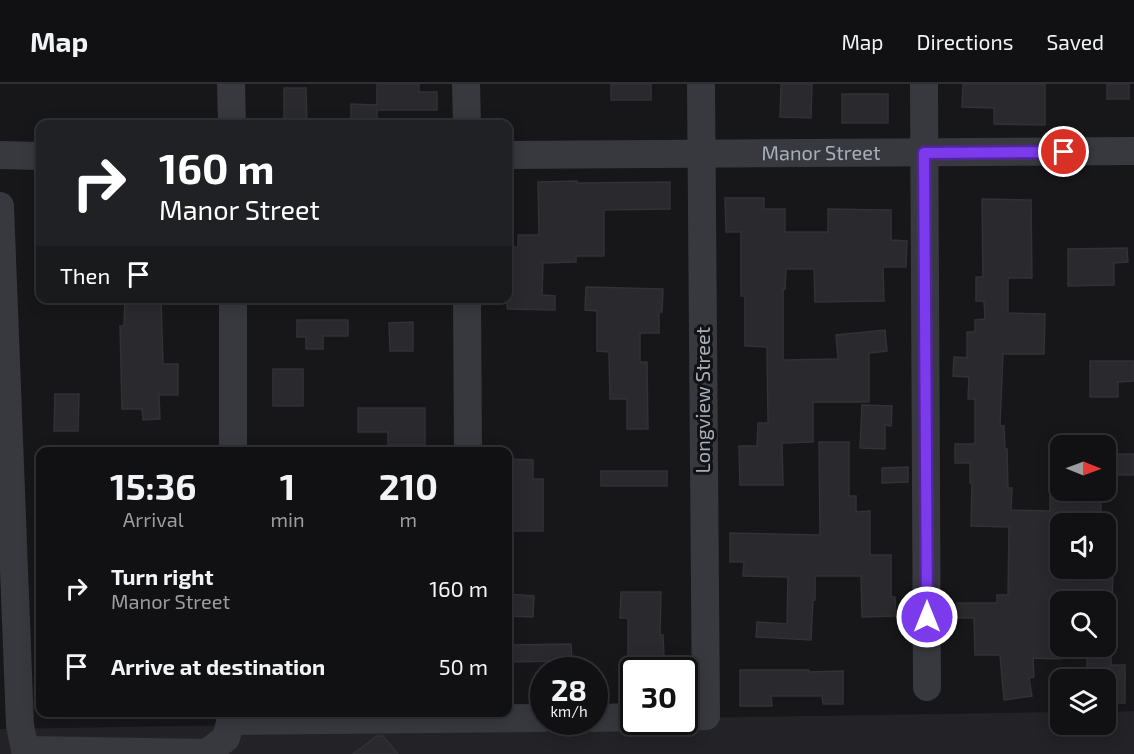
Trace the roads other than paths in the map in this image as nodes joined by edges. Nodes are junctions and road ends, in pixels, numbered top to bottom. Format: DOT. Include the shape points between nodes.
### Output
graph roads {
  1 [pos="231,84"];
  2 [pos="466,84"];
  3 [pos="701,84"];
  4 [pos="924,84"];
  5 [pos="232,120"];
  6 [pos="467,120"];
  7 [pos="1134,152"];
  8 [pos="924,153"];
  9 [pos="701,154"];
  10 [pos="0,155"];
  11 [pos="512,155"];
  12 [pos="36,156"];
  13 [pos="0,206"];
  14 [pos="233,303"];
  15 [pos="467,303"];
  16 [pos="234,447"];
  17 [pos="468,447"];
  18 [pos="696,657"];
  19 [pos="927,687"];
  20 [pos="232,717"];
  21 [pos="506,717"];
  22 [pos="530,718"];
  23 [pos="22,743"];
  24 [pos="207,754"];
  1 -- 5 [label="street"];
  2 -- 6 [label="street"];
  3 -- 9 [label="street, Longview Street"];
  4 -- 8 [label="street"];
  7 -- 8 [label="street, Manor Street"];
  8 -- 9 [label="street, Manor Street"];
  8 -- 19 [label="street"];
  9 -- 11 [label="street, Manor Street"];
  9 -- 18 [label="street, Longview Street"];
  10 -- 12 [label="street"];
  13 -- 23 [label="street"];
  14 -- 16 [label="street"];
  15 -- 17 [label="street"];
  20 -- 24 [label="street" via="226,738"];
  21 -- 22 [label="street"];
  23 -- 24 [label="street"];
}
